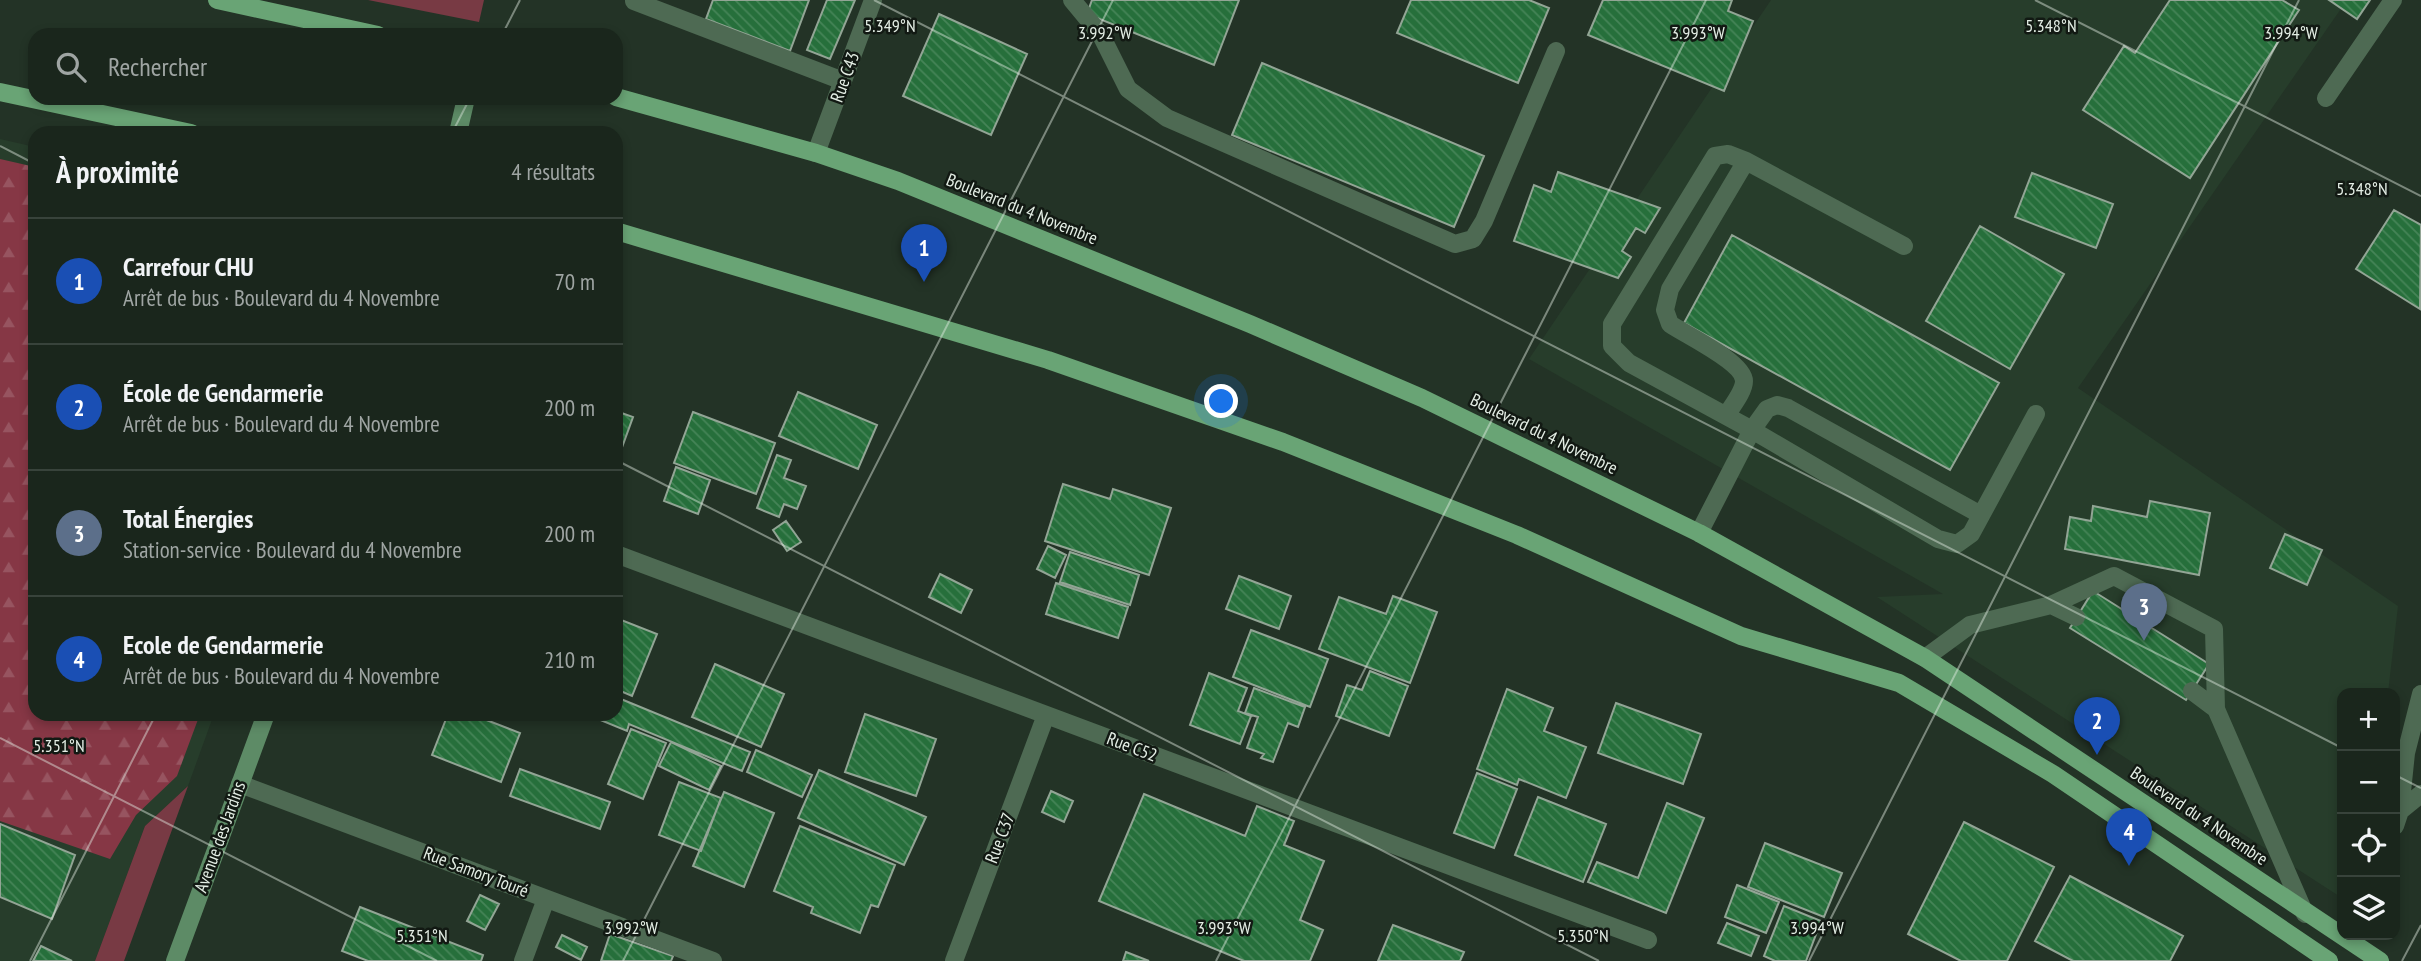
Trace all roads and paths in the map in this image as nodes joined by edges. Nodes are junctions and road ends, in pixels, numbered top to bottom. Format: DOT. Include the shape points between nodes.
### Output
graph roads {
  1 [pos="217,0"];
  2 [pos="873,0"];
  3 [pos="1072,0"];
  4 [pos="2393,0"];
  5 [pos="634,1"];
  6 [pos="346,28"];
  7 [pos="1556,51"];
  8 [pos="843,81"];
  9 [pos="0,92"];
  10 [pos="28,98"];
  11 [pos="2326,98"];
  12 [pos="623,99"];
  13 [pos="61,105"];
  14 [pos="464,105"];
  15 [pos="158,126"];
  16 [pos="460,126"];
  17 [pos="816,153"];
  18 [pos="1746,161"];
  19 [pos="623,233"];
  20 [pos="1904,246"];
  21 [pos="2036,414"];
  22 [pos="1726,416"];
  23 [pos="1752,430"];
  24 [pos="1981,515"];
  25 [pos="1699,533"];
  26 [pos="623,557"];
  27 [pos="2050,605"];
  28 [pos="2076,617"];
  29 [pos="1925,658"];
  30 [pos="2192,691"];
  31 [pos="2421,694"];
  32 [pos="2216,709"];
  33 [pos="1046,715"];
  34 [pos="263,721"];
  35 [pos="240,784"];
  36 [pos="2421,794"];
  37 [pos="2398,814"];
  38 [pos="2400,815"];
  39 [pos="546,898"];
  40 [pos="2305,914"];
  41 [pos="2337,932"];
  42 [pos="1648,940"];
  43 [pos="2350,940"];
  44 [pos="175,961"];
  45 [pos="523,961"];
  46 [pos="713,961"];
  47 [pos="954,961"];
  48 [pos="2329,961"];
  49 [pos="2379,961"];
  1 -- 6 [label="main road"];
  2 -- 8 [label="street, Rue C43"];
  3 -- 7 [label="street" via="1101,35 1128,89 1167,118 1455,244 1473,239 1484,221"];
  4 -- 11 [label="street"];
  5 -- 8 [label="street"];
  8 -- 17 [label="street, Rue C43"];
  9 -- 10 [label="main road"];
  12 -- 17 [label="main road, Boulevard du 4 Novembre"];
  13 -- 15 [label="main road"];
  14 -- 16 [label="main road"];
  17 -- 25 [label="main road, Boulevard du 4 Novembre" via="898,181 1422,398"];
  18 -- 20 [label="street"];
  18 -- 22 [label="street" via="1670,289 1665,310 1670,324 1738,366 1743,386"];
  18 -- 22 [label="street" via="1728,154 1716,156 1612,324 1611,335 1612,346 1629,363"];
  19 -- 48 [label="main road" via="1048,360 1283,442 1517,536 1741,636 1899,683 2053,774"];
  21 -- 24 [label="street"];
  22 -- 23 [label="street"];
  23 -- 24 [label="street" via="1767,409 1777,405 1788,408"];
  23 -- 24 [label="street" via="1938,539 1957,544 1971,534"];
  23 -- 25 [label="street"];
  25 -- 29 [label="main road, Boulevard du 4 Novembre"];
  26 -- 33 [label="street, Rue C52"];
  27 -- 28 [label="street"];
  27 -- 29 [label="street" via="1970,625"];
  27 -- 32 [label="street" via="2114,576 2214,629"];
  29 -- 40 [label="main road, Boulevard du 4 Novembre"];
  30 -- 32 [label="street"];
  31 -- 37 [label="street"];
  32 -- 40 [label="street"];
  33 -- 42 [label="street, Rue C52"];
  33 -- 47 [label="street, Rue C37"];
  34 -- 35 [label="main road, Avenue des Jardins"];
  35 -- 39 [label="street, Rue Samory Touré"];
  35 -- 44 [label="main road, Avenue des Jardins"];
  36 -- 38 [label="street"];
  39 -- 45 [label="street"];
  39 -- 46 [label="street, Rue Samory Touré"];
  40 -- 41 [label="main road, Boulevard du 4 Novembre"];
  43 -- 49 [label="main road, Boulevard du 4 Novembre"];
}
